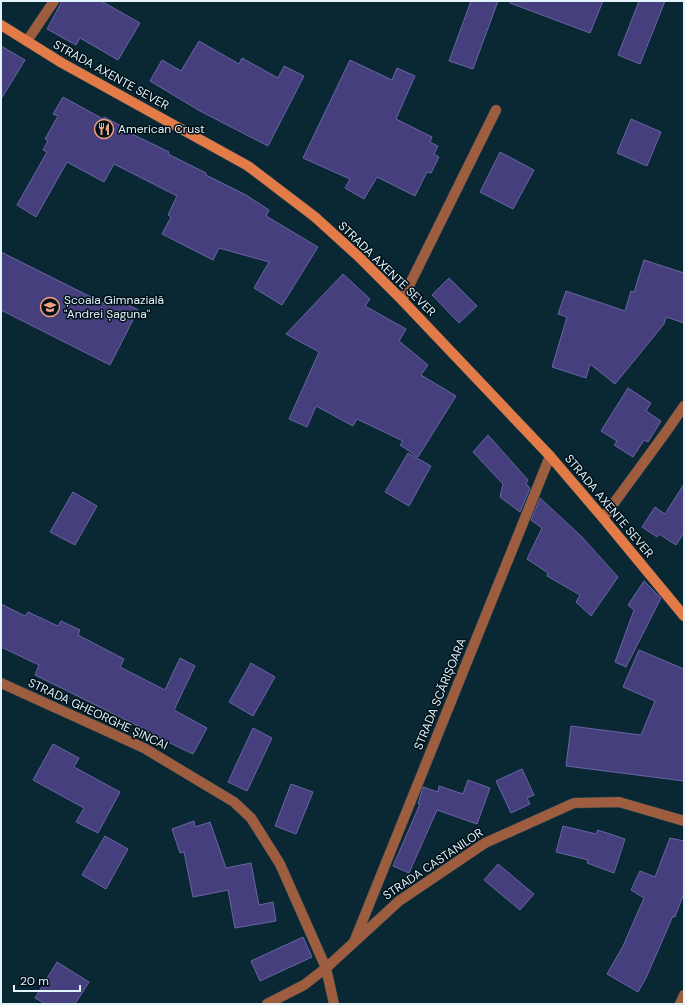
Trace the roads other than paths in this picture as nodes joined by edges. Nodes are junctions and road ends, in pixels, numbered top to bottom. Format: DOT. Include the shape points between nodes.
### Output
graph roads {
  1 [pos="54,1"];
  2 [pos="1,25"];
  3 [pos="26,42"];
  4 [pos="496,110"];
  5 [pos="402,300"];
  6 [pos="684,406"];
  7 [pos="550,456"];
  8 [pos="603,518"];
  9 [pos="684,616"];
  10 [pos="1,683"];
  11 [pos="684,821"];
  12 [pos="354,942"];
  13 [pos="326,968"];
  14 [pos="684,995"];
  15 [pos="267,1004"];
  16 [pos="334,1004"];
  17 [pos="680,1004"];
  1 -- 3 [label="street"];
  2 -- 3 [label="main road, STRADA AXENTE SEVER"];
  3 -- 5 [label="main road, STRADA AXENTE SEVER" via="248,166 315,217"];
  4 -- 5 [label="street"];
  5 -- 7 [label="main road, STRADA AXENTE SEVER"];
  6 -- 8 [label="street"];
  7 -- 8 [label="main road, STRADA AXENTE SEVER"];
  7 -- 12 [label="street, STRADA SCĂRIȘOARA"];
  8 -- 9 [label="main road, STRADA AXENTE SEVER"];
  10 -- 13 [label="street, STRADA GHEORGHE ȘINCAI" via="144,748 234,802 251,818 280,864"];
  11 -- 12 [label="street, STRADA CASTANILOR" via="619,802 574,803 485,843 399,901"];
  12 -- 13 [label="street, STRADA CASTANILOR"];
  13 -- 15 [label="street, STRADA CASTANILOR" via="304,984"];
  13 -- 16 [label="street, STRADA GHEORGHE ȘINCAI"];
  14 -- 17 [label="street"];
}
